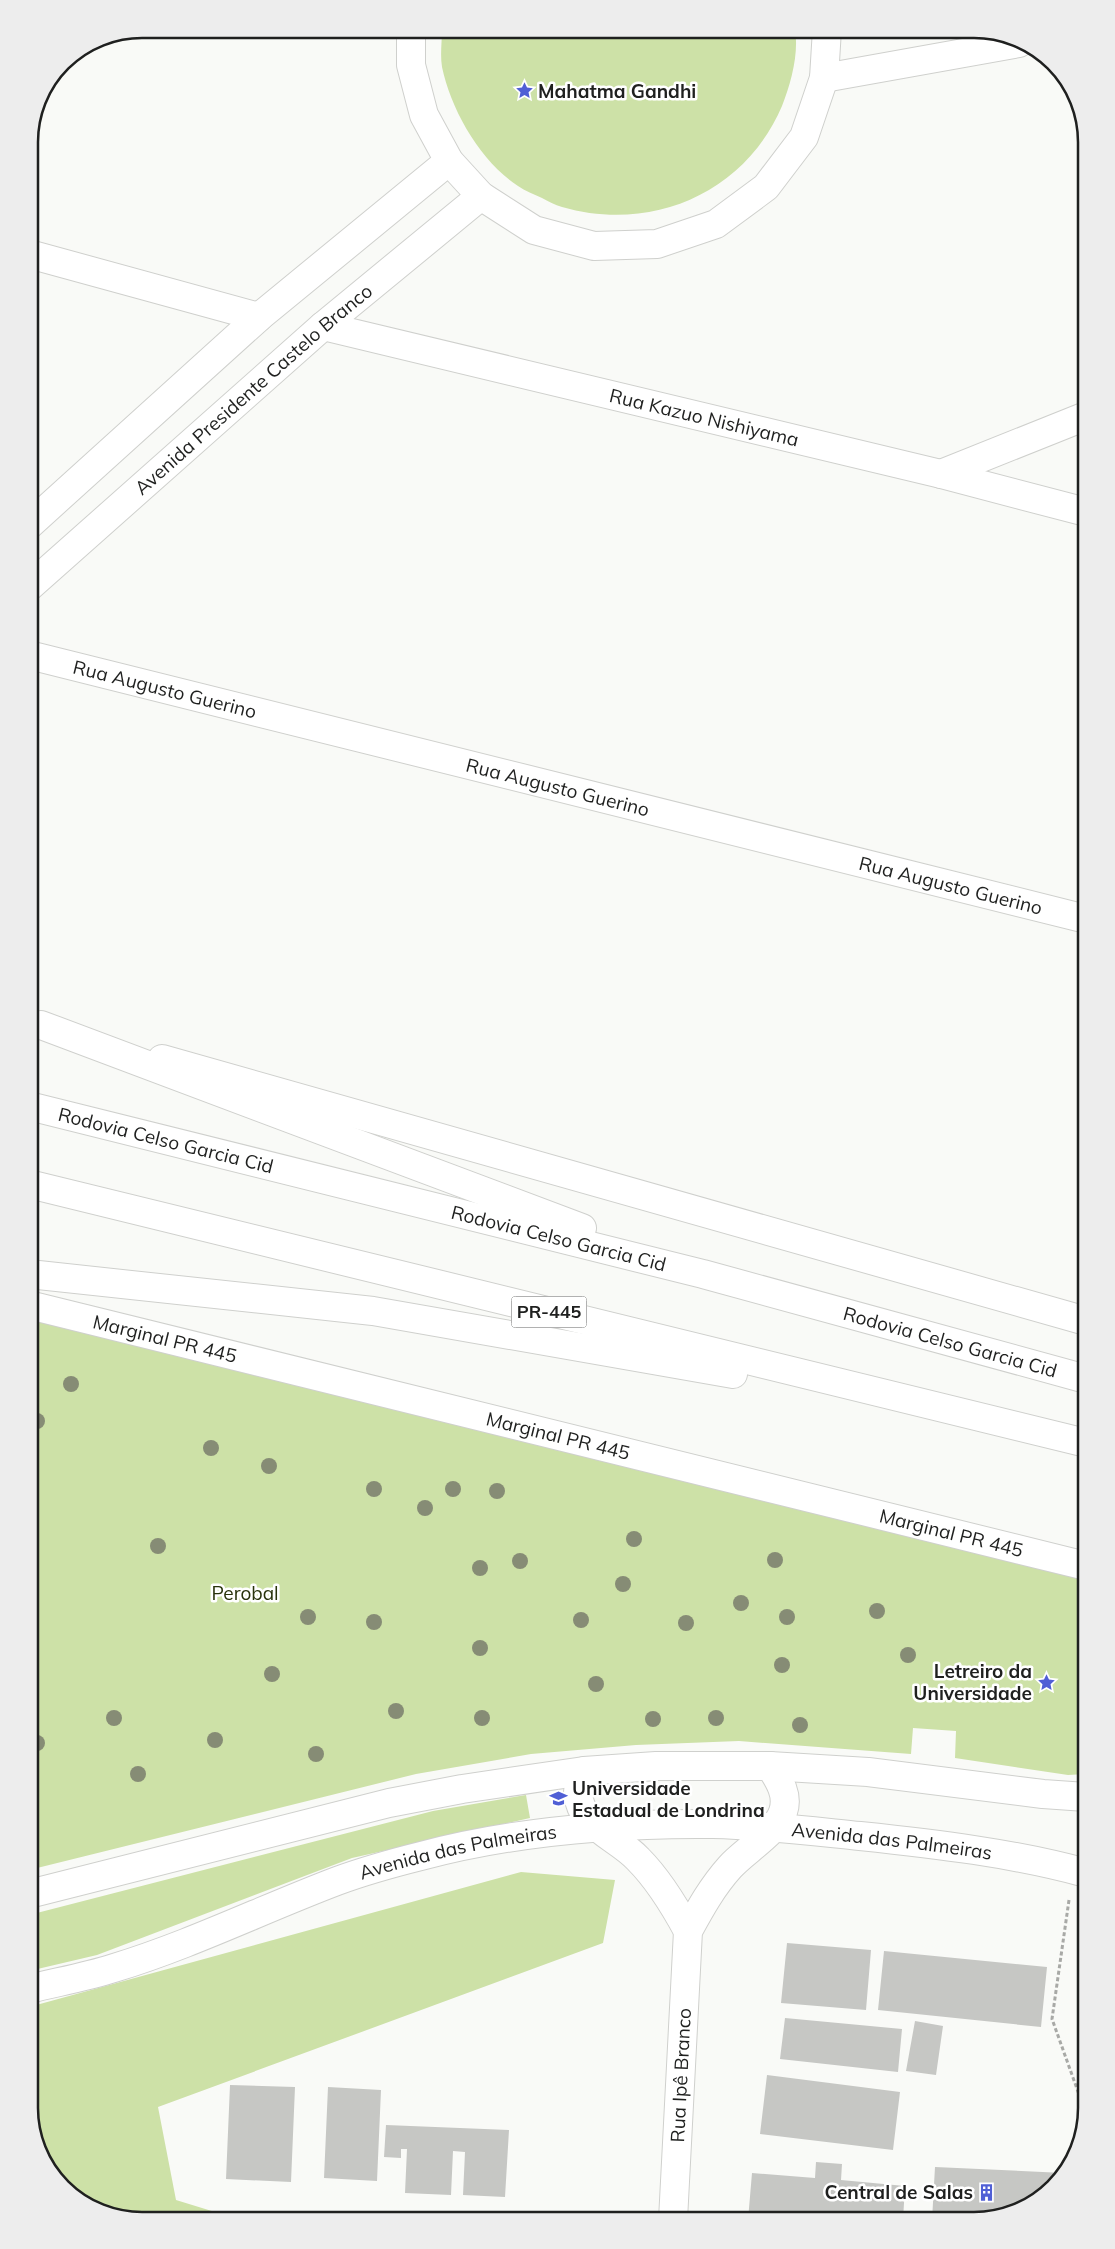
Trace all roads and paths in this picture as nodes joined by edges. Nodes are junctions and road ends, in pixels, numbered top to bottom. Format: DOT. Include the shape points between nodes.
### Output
graph roads {
  1 [pos="411,38"];
  2 [pos="826,38"];
  3 [pos="1011,44"];
  4 [pos="824,78"];
  5 [pos="449,161"];
  6 [pos="481,196"];
  7 [pos="38,256"];
  8 [pos="259,317"];
  9 [pos="322,326"];
  10 [pos="1078,419"];
  11 [pos="941,474"];
  12 [pos="1078,510"];
  13 [pos="38,517"];
  14 [pos="38,579"];
  15 [pos="38,657"];
  16 [pos="1078,918"];
  17 [pos="38,1024"];
  18 [pos="38,1024"];
  19 [pos="38,1108"];
  20 [pos="38,1186"];
  21 [pos="703,1274"];
  22 [pos="38,1275"];
  23 [pos="38,1307"];
  24 [pos="1078,1319"];
  25 [pos="1078,1377"];
  26 [pos="1077,1441"];
  27 [pos="1078,1564"];
  28 [pos="770,1766"];
  29 [pos="584,1771"];
  30 [pos="1078,1796"];
  31 [pos="773,1827"];
  32 [pos="597,1828"];
  33 [pos="1078,1871"];
  34 [pos="38,1892"];
  35 [pos="1070,1897"];
  36 [pos="688,1931"];
  37 [pos="38,1987"];
  38 [pos="1078,2092"];
  39 [pos="673,2212"];
  1 -- 5 [label="main road" via="411,65 424,115"];
  2 -- 4 [label="main road"];
  3 -- 4 [label="main road"];
  4 -- 6 [label="main road" via="804,137 766,187 716,224 657,244 594,246 534,230"];
  5 -- 6 [label="main road"];
  5 -- 8 [label="main road"];
  6 -- 9 [label="main road, Avenida Presidente Castelo Branco"];
  7 -- 8 [label="main road"];
  8 -- 13 [label="main road"];
  9 -- 11 [label="main road, Rua Kazuo Nishiyama"];
  9 -- 14 [label="main road, Avenida Presidente Castelo Branco"];
  10 -- 11 [label="main road"];
  11 -- 12 [label="main road, Rua Kazuo Nishiyama"];
  15 -- 16 [label="main road, Rua Augusto Guerino"];
  17 -- 21 [label="main road"];
  18 -- 24 [label="main road"];
  19 -- 21 [label="main road, Rodovia Celso Garcia Cid"];
  20 -- 26 [label="main road, PR-445"];
  21 -- 25 [label="main road, Rodovia Celso Garcia Cid"];
  22 -- 26 [label="main road" via="373,1311 756,1378"];
  23 -- 27 [label="main road, Marginal PR 445"];
  28 -- 29 [label="main road" via="656,1766"];
  28 -- 30 [label="main road" via="868,1772"];
  28 -- 31 [label="main road" via="782,1784 785,1800 783,1813"];
  29 -- 32 [label="main road" via="578,1791 580,1804"];
  29 -- 34 [label="main road" via="389,1802"];
  31 -- 32 [label="main road, Avenida das Palmeiras" via="713,1824"];
  31 -- 33 [label="main road, Avenida das Palmeiras" via="921,1842 1046,1862"];
  31 -- 36 [label="main road" via="730,1867 706,1898"];
  32 -- 36 [label="main road" via="636,1856 655,1877"];
  32 -- 37 [label="main road, Avenida das Palmeiras" via="513,1837 423,1855 339,1880 254,1916 114,1968"];
  35 -- 38 [label="path" via="1052,2019"];
  36 -- 39 [label="main road, Rua Ipê Branco"];
}
